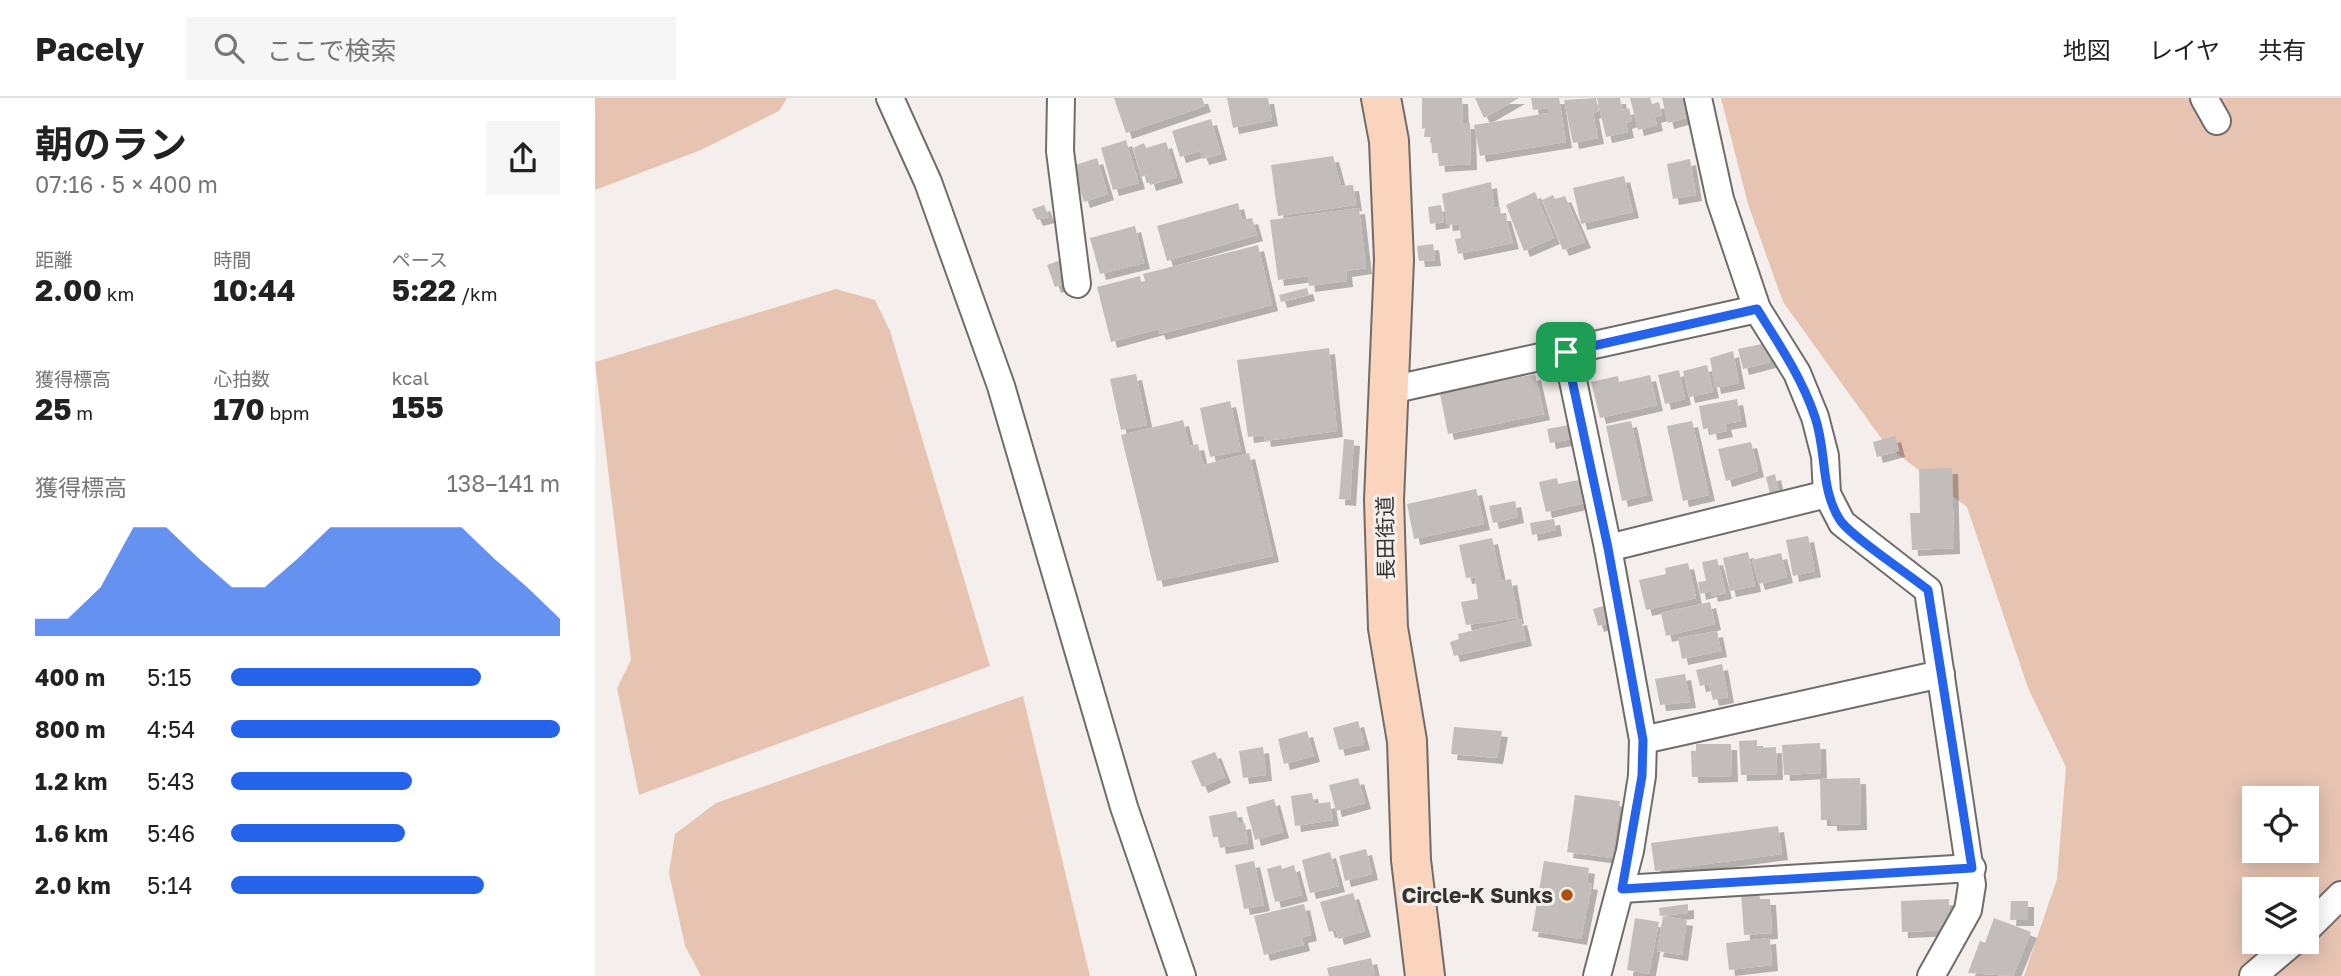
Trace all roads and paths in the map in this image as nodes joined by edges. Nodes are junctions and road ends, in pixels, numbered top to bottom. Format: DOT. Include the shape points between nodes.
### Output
graph roads {
  1 [pos="890,98"];
  2 [pos="1062,98"];
  3 [pos="1381,98"];
  4 [pos="1698,98"];
  5 [pos="2204,98"];
  6 [pos="2217,121"];
  7 [pos="1077,284"];
  8 [pos="1757,309"];
  9 [pos="1566,352"];
  10 [pos="1386,391"];
  11 [pos="1826,494"];
  12 [pos="1608,548"];
  13 [pos="1941,674"];
  14 [pos="1643,740"];
  15 [pos="1972,868"];
  16 [pos="1622,889"];
  17 [pos="2341,895"];
  18 [pos="2319,917"];
  19 [pos="2279,954"];
  20 [pos="1182,976"];
  21 [pos="1425,976"];
  22 [pos="1597,976"];
  23 [pos="1931,976"];
  24 [pos="2253,976"];
  1 -- 20 [label="street" via="928,182 1001,386 1124,807"];
  2 -- 7 [label="street" via="1060,151"];
  3 -- 10 [label="main road, 長田街道" via="1389,141 1394,260"];
  4 -- 8 [label="street" via="1720,199"];
  5 -- 6 [label="street"];
  8 -- 9 [label="street"];
  8 -- 11 [label="street" via="1797,373 1815,417 1825,456"];
  9 -- 10 [label="street"];
  9 -- 12 [label="street"];
  10 -- 21 [label="main road, 長田街道" via="1388,628 1407,741 1411,860"];
  11 -- 12 [label="street"];
  11 -- 13 [label="street" via="1842,523 1928,590"];
  12 -- 14 [label="street"];
  13 -- 14 [label="street"];
  13 -- 15 [label="street"];
  14 -- 16 [label="street" via="1642,776"];
  15 -- 16 [label="street"];
  15 -- 23 [label="street" via="1968,910"];
  16 -- 22 [label="street"];
  17 -- 18 [label="street"];
  19 -- 24 [label="street"];
}
